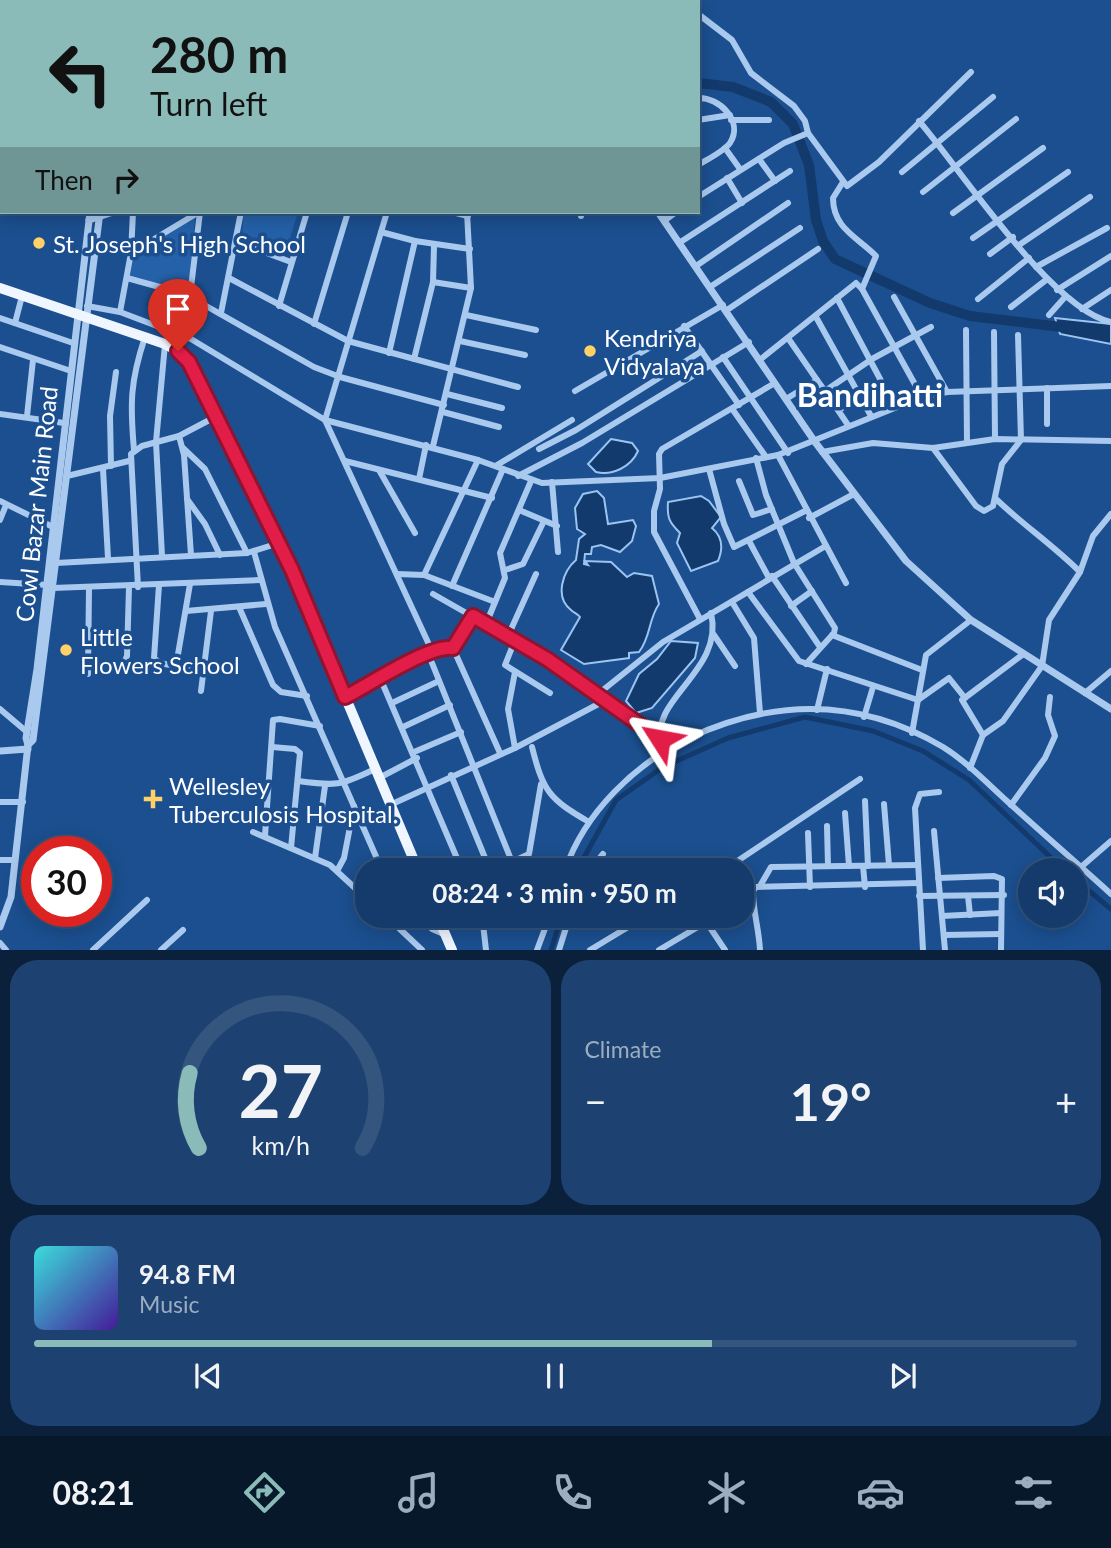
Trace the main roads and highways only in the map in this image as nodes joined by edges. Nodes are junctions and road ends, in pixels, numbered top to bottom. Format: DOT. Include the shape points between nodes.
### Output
graph roads {
  1 [pos="0,288"];
  2 [pos="413,858"];
  3 [pos="443,928"];
  4 [pos="452,950"];
  1 -- 2 [label="main road" via="164,344 189,362 279,543"];
  3 -- 4 [label="main road"];
}
